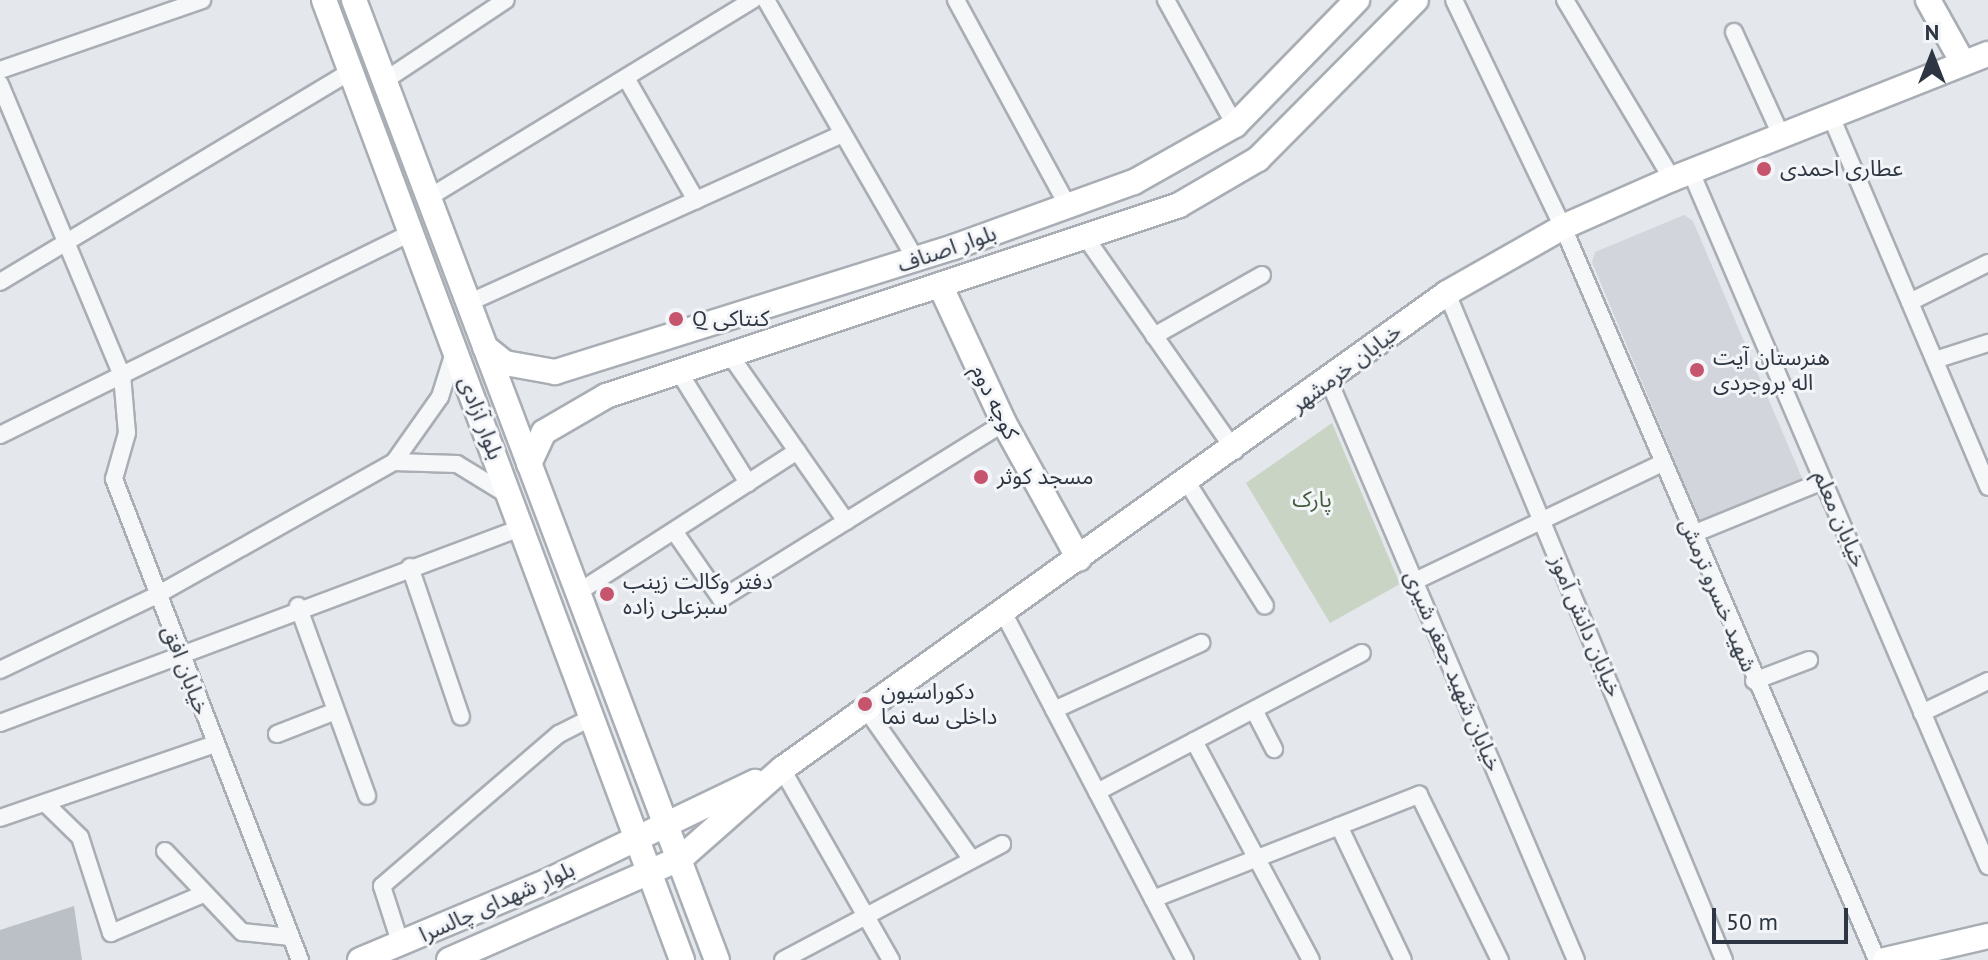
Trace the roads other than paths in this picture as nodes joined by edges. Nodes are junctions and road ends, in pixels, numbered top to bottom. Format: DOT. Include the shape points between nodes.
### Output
graph roads {
  1 [pos="202,0"];
  2 [pos="324,0"];
  3 [pos="354,0"];
  4 [pos="506,0"];
  5 [pos="753,0"];
  6 [pos="766,0"];
  7 [pos="956,0"];
  8 [pos="1166,0"];
  9 [pos="1357,0"];
  10 [pos="1416,0"];
  11 [pos="1454,0"];
  12 [pos="1565,0"];
  13 [pos="1928,0"];
  14 [pos="1734,32"];
  15 [pos="1988,54"];
  16 [pos="1963,63"];
  17 [pos="0,70"];
  18 [pos="349,72"];
  19 [pos="626,78"];
  20 [pos="384,81"];
  21 [pos="0,84"];
  22 [pos="1830,114"];
  23 [pos="1235,125"];
  24 [pos="843,134"];
  25 [pos="1781,135"];
  26 [pos="1681,175"];
  27 [pos="428,198"];
  28 [pos="696,200"];
  29 [pos="1068,206"];
  30 [pos="1563,227"];
  31 [pos="412,232"];
  32 [pos="1086,238"];
  33 [pos="66,240"];
  34 [pos="916,260"];
  35 [pos="1988,263"];
  36 [pos="1262,275"];
  37 [pos="0,282"];
  38 [pos="940,285"];
  39 [pos="1447,293"];
  40 [pos="1910,302"];
  41 [pos="468,303"];
  42 [pos="1154,336"];
  43 [pos="1988,343"];
  44 [pos="484,346"];
  45 [pos="455,348"];
  46 [pos="730,355"];
  47 [pos="1935,360"];
  48 [pos="578,365"];
  49 [pos="679,372"];
  50 [pos="122,375"];
  51 [pos="1329,381"];
  52 [pos="591,403"];
  53 [pos="1004,423"];
  54 [pos="0,435"];
  55 [pos="797,451"];
  56 [pos="1235,451"];
  57 [pos="394,462"];
  58 [pos="1983,462"];
  59 [pos="1662,463"];
  60 [pos="529,464"];
  61 [pos="1823,481"];
  62 [pos="1187,482"];
  63 [pos="748,483"];
  64 [pos="1988,487"];
  65 [pos="511,497"];
  66 [pos="1542,520"];
  67 [pos="846,521"];
  68 [pos="523,527"];
  69 [pos="674,531"];
  70 [pos="1693,534"];
  71 [pos="1079,559"];
  72 [pos="410,567"];
  73 [pos="1415,581"];
  74 [pos="577,593"];
  75 [pos="157,595"];
  76 [pos="298,606"];
  77 [pos="1265,606"];
  78 [pos="1003,612"];
  79 [pos="1201,643"];
  80 [pos="1362,653"];
  81 [pos="179,654"];
  82 [pos="1809,660"];
  83 [pos="0,670"];
  84 [pos="1754,681"];
  85 [pos="1988,681"];
  86 [pos="866,709"];
  87 [pos="1054,710"];
  88 [pos="1254,710"];
  89 [pos="336,711"];
  90 [pos="1922,713"];
  91 [pos="594,716"];
  92 [pos="461,717"];
  93 [pos="0,723"];
  94 [pos="629,732"];
  95 [pos="277,734"];
  96 [pos="1194,741"];
  97 [pos="604,742"];
  98 [pos="215,744"];
  99 [pos="1274,749"];
  100 [pos="782,769"];
  101 [pos="1097,792"];
  102 [pos="367,796"];
  103 [pos="45,803"];
  104 [pos="1988,817"];
  105 [pos="0,818"];
  106 [pos="667,824"];
  107 [pos="1971,825"];
  108 [pos="1339,826"];
  109 [pos="632,838"];
  110 [pos="1002,844"];
  111 [pos="165,851"];
  112 [pos="681,858"];
  113 [pos="1257,858"];
  114 [pos="972,860"];
  115 [pos="1988,866"];
  116 [pos="646,875"];
  117 [pos="546,882"];
  118 [pos="201,895"];
  119 [pos="1153,899"];
  120 [pos="867,916"];
  121 [pos="556,917"];
  122 [pos="1988,936"];
  123 [pos="291,937"];
  124 [pos="401,945"];
  125 [pos="300,960"];
  126 [pos="360,960"];
  127 [pos="449,960"];
  128 [pos="682,960"];
  129 [pos="695,960"];
  130 [pos="716,960"];
  131 [pos="783,960"];
  132 [pos="891,960"];
  133 [pos="1185,960"];
  134 [pos="1311,960"];
  135 [pos="1403,960"];
  136 [pos="1500,960"];
  137 [pos="1576,960"];
  138 [pos="1724,960"];
  139 [pos="1877,960"];
  140 [pos="1885,960"];
  1 -- 17 [label="street"];
  2 -- 18 [label="main road, بلوار آزادی"];
  3 -- 20 [label="main road, بلوار آزادی"];
  4 -- 20 [label="street"];
  5 -- 19 [label="street"];
  6 -- 24 [label="street"];
  7 -- 29 [label="street"];
  8 -- 23 [label="street"];
  9 -- 23 [label="main road, بلوار اصناف"];
  10 -- 32 [label="main road, بلوار اصناف" via="1258,159 1179,205"];
  11 -- 30 [label="street, شهید خسرو ترمش"];
  12 -- 26 [label="street, خیابان معلم"];
  13 -- 16 [label="main road"];
  14 -- 25 [label="street"];
  15 -- 16 [label="main road, خیابان خرمشهر"];
  16 -- 22 [label="main road, خیابان خرمشهر"];
  18 -- 31 [label="main road, بلوار آزادی"];
  18 -- 33 [label="street"];
  19 -- 27 [label="street"];
  19 -- 28 [label="street"];
  20 -- 27 [label="main road, بلوار آزادی"];
  21 -- 33 [label="street, خیابان افق"];
  22 -- 25 [label="main road, خیابان خرمشهر"];
  22 -- 40 [label="street"];
  23 -- 29 [label="main road, بلوار اصناف" via="1169,166"];
  24 -- 28 [label="street"];
  24 -- 34 [label="street"];
  25 -- 26 [label="main road, خیابان خرمشهر"];
  26 -- 30 [label="main road, خیابان خرمشهر"];
  26 -- 61 [label="street, خیابان معلم"];
  27 -- 41 [label="main road, بلوار آزادی"];
  28 -- 41 [label="street"];
  29 -- 34 [label="main road, بلوار اصناف"];
  30 -- 39 [label="main road, خیابان خرمشهر"];
  30 -- 59 [label="street, شهید خسرو ترمش"];
  31 -- 45 [label="main road, بلوار آزادی"];
  31 -- 50 [label="street"];
  32 -- 38 [label="main road, بلوار اصناف"];
  32 -- 42 [label="street"];
  33 -- 37 [label="street"];
  33 -- 50 [label="street, خیابان افق"];
  34 -- 48 [label="main road, بلوار اصناف"];
  35 -- 40 [label="street"];
  36 -- 42 [label="street"];
  38 -- 46 [label="main road, بلوار اصناف"];
  38 -- 53 [label="main road, کوچه دوم"];
  39 -- 51 [label="main road, خیابان خرمشهر"];
  39 -- 66 [label="street, خیابان دانش آموز"];
  40 -- 47 [label="street"];
  41 -- 44 [label="main road, بلوار آزادی"];
  42 -- 56 [label="street"];
  43 -- 47 [label="street"];
  44 -- 48 [label="main road, بلوار اصناف" via="528,371"];
  44 -- 60 [label="main road, بلوار آزادی"];
  45 -- 57 [label="street" via="440,397"];
  45 -- 65 [label="main road, بلوار آزادی"];
  46 -- 49 [label="main road, بلوار اصناف"];
  46 -- 55 [label="street"];
  47 -- 58 [label="street"];
  48 -- 52 [label="main road" via="571,388"];
  49 -- 52 [label="main road, بلوار اصناف"];
  49 -- 63 [label="street"];
  50 -- 54 [label="street"];
  50 -- 75 [label="street, خیابان افق" via="127,433 114,479"];
  51 -- 56 [label="main road, خیابان خرمشهر"];
  51 -- 73 [label="street, خیابان شهید جعفر شیری"];
  52 -- 60 [label="main road, بلوار اصناف" via="544,432"];
  53 -- 67 [label="street"];
  53 -- 71 [label="main road, کوچه دوم"];
  55 -- 63 [label="street"];
  55 -- 67 [label="street"];
  56 -- 62 [label="main road, خیابان خرمشهر"];
  57 -- 65 [label="street" via="457,464"];
  57 -- 75 [label="street"];
  58 -- 64 [label="street"];
  59 -- 66 [label="street"];
  59 -- 70 [label="street, شهید خسرو ترمش"];
  60 -- 74 [label="main road, بلوار آزادی"];
  61 -- 70 [label="street"];
  61 -- 90 [label="street, خیابان معلم"];
  62 -- 71 [label="main road, خیابان خرمشهر"];
  62 -- 77 [label="street"];
  63 -- 69 [label="street"];
  65 -- 68 [label="main road, بلوار آزادی"];
  66 -- 73 [label="street"];
  66 -- 138 [label="street, خیابان دانش آموز"];
  67 -- 69 [label="street" via="721,599"];
  68 -- 72 [label="street"];
  68 -- 91 [label="main road, بلوار آزادی"];
  69 -- 74 [label="street"];
  70 -- 84 [label="street, شهید خسرو ترمش"];
  71 -- 78 [label="main road, خیابان خرمشهر"];
  72 -- 76 [label="street"];
  72 -- 92 [label="street"];
  73 -- 137 [label="street, خیابان شهید جعفر شیری"];
  74 -- 94 [label="main road, بلوار آزادی"];
  75 -- 81 [label="street, خیابان افق"];
  75 -- 83 [label="street"];
  76 -- 81 [label="street"];
  76 -- 89 [label="street"];
  78 -- 86 [label="main road, خیابان خرمشهر"];
  78 -- 87 [label="street"];
  79 -- 87 [label="street"];
  80 -- 88 [label="street"];
  81 -- 93 [label="street"];
  81 -- 98 [label="street, خیابان افق"];
  82 -- 84 [label="street"];
  84 -- 139 [label="street, شهید خسرو ترمش"];
  85 -- 90 [label="street"];
  86 -- 100 [label="main road, خیابان خرمشهر"];
  86 -- 114 [label="street"];
  87 -- 101 [label="street"];
  88 -- 96 [label="street"];
  88 -- 99 [label="street"];
  89 -- 95 [label="street"];
  89 -- 102 [label="street"];
  90 -- 107 [label="street, خیابان معلم"];
  91 -- 97 [label="main road, بلوار آزادی"];
  91 -- 124 [label="street" via="559,734 382,886"];
  94 -- 97 [label="main road" via="623,740"];
  94 -- 106 [label="main road, بلوار آزادی"];
  96 -- 101 [label="street"];
  96 -- 113 [label="street"];
  97 -- 109 [label="main road, بلوار آزادی"];
  98 -- 103 [label="street"];
  98 -- 123 [label="street, خیابان افق"];
  100 -- 106 [label="main road, خیابان خرمشهر"];
  100 -- 112 [label="main road, خیابان خرمشهر"];
  100 -- 120 [label="street"];
  101 -- 119 [label="street"];
  103 -- 105 [label="street"];
  103 -- 118 [label="street" via="80,837 111,933"];
  104 -- 107 [label="street"];
  106 -- 109 [label="main road, بلوار شهدای چالسرا"];
  106 -- 112 [label="main road, بلوار آزادی"];
  107 -- 115 [label="street, خیابان معلم"];
  108 -- 113 [label="street"];
  108 -- 135 [label="street"];
  108 -- 136 [label="street" via="1419,795"];
  109 -- 116 [label="main road, بلوار آزادی"];
  109 -- 117 [label="main road, بلوار شهدای چالسرا"];
  110 -- 114 [label="street"];
  111 -- 118 [label="street"];
  112 -- 116 [label="main road, بلوار شهدای چالسرا"];
  112 -- 130 [label="main road"];
  113 -- 119 [label="street"];
  113 -- 134 [label="street"];
  114 -- 120 [label="street"];
  116 -- 121 [label="main road, بلوار شهدای چالسرا"];
  116 -- 128 [label="main road"];
  117 -- 121 [label="main road" via="562,896"];
  117 -- 124 [label="main road, بلوار شهدای چالسرا"];
  118 -- 123 [label="street" via="242,932"];
  119 -- 133 [label="street"];
  120 -- 131 [label="street"];
  120 -- 132 [label="street"];
  121 -- 127 [label="main road, بلوار شهدای چالسرا"];
  122 -- 140 [label="main road"];
  123 -- 125 [label="street, خیابان افق"];
  124 -- 126 [label="main road, بلوار شهدای چالسرا"];
  129 -- 130 [label="main road"];
}
